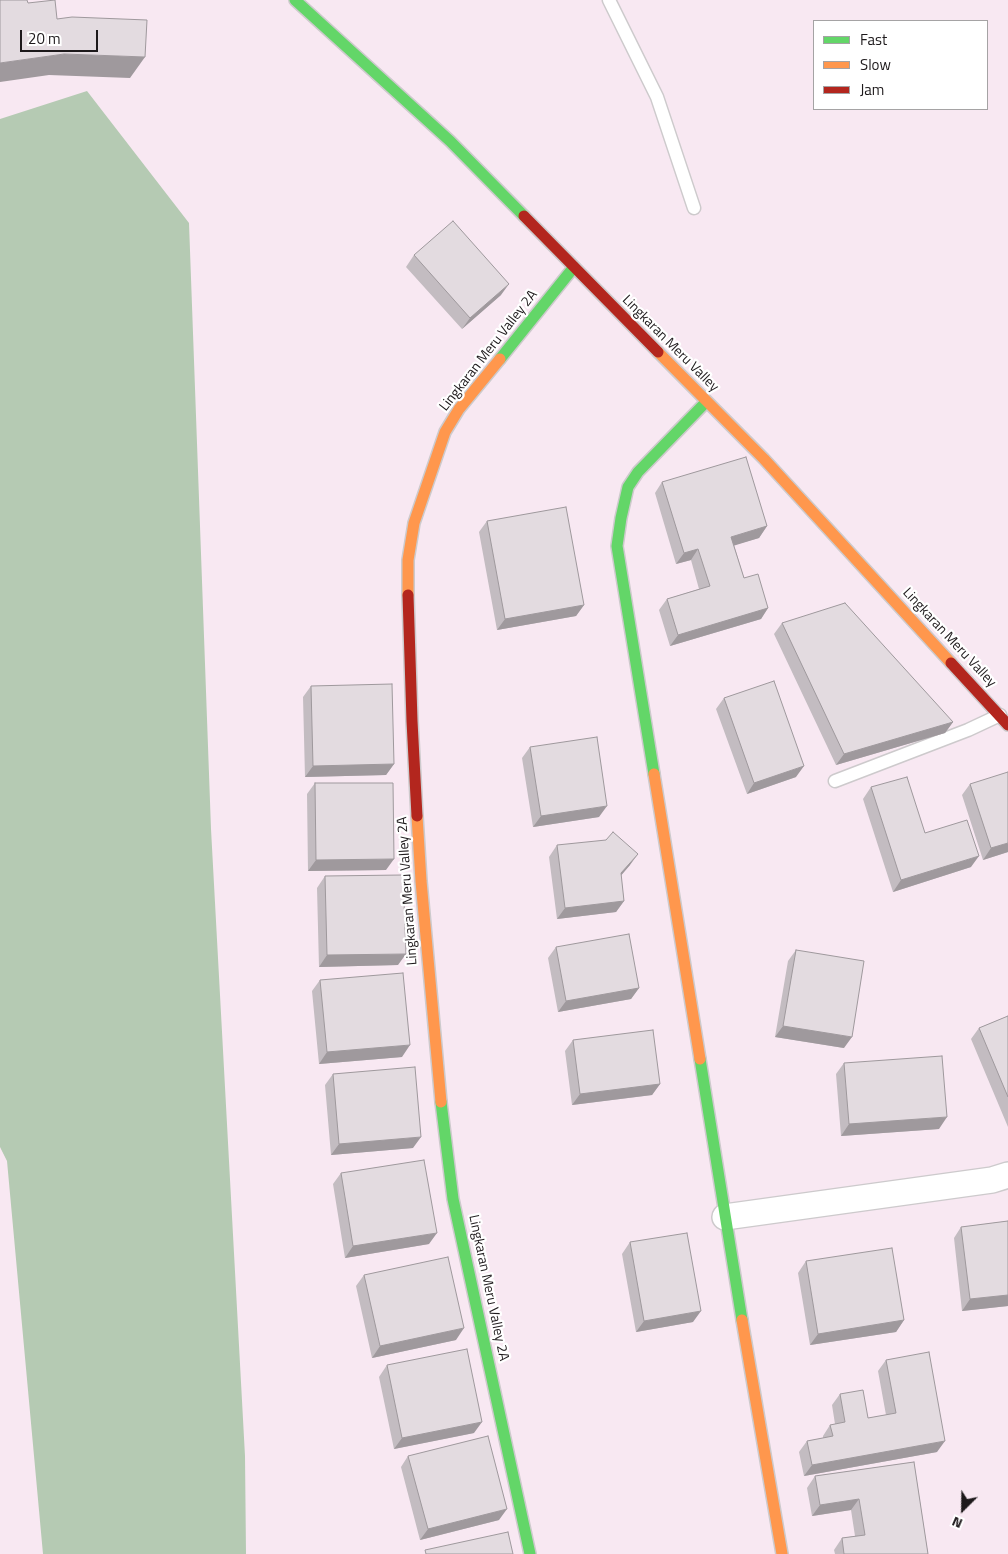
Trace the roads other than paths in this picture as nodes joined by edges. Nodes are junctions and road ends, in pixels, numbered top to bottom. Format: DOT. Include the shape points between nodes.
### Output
graph roads {
  1 [pos="295,0"];
  2 [pos="610,0"];
  3 [pos="694,208"];
  4 [pos="574,268"];
  5 [pos="706,402"];
  6 [pos="1004,720"];
  7 [pos="835,782"];
  8 [pos="1008,1175"];
  9 [pos="725,1217"];
  10 [pos="530,1554"];
  11 [pos="782,1554"];
  1 -- 4 [label="street, Lingkaran Meru Valley" via="450,141"];
  2 -- 3 [label="lane" via="657,97"];
  4 -- 5 [label="street, Lingkaran Meru Valley"];
  4 -- 10 [label="street, Lingkaran Meru Valley 2A" via="459,409 446,432 414,523 408,560 412,721 442,1116 454,1199"];
  5 -- 6 [label="street, Lingkaran Meru Valley" via="764,459"];
  5 -- 9 [label="street" via="652,456 628,488 617,546"];
  6 -- 7 [label="lane" via="968,730"];
  8 -- 9 [label="street" via="992,1180"];
  9 -- 11 [label="street"];
}
